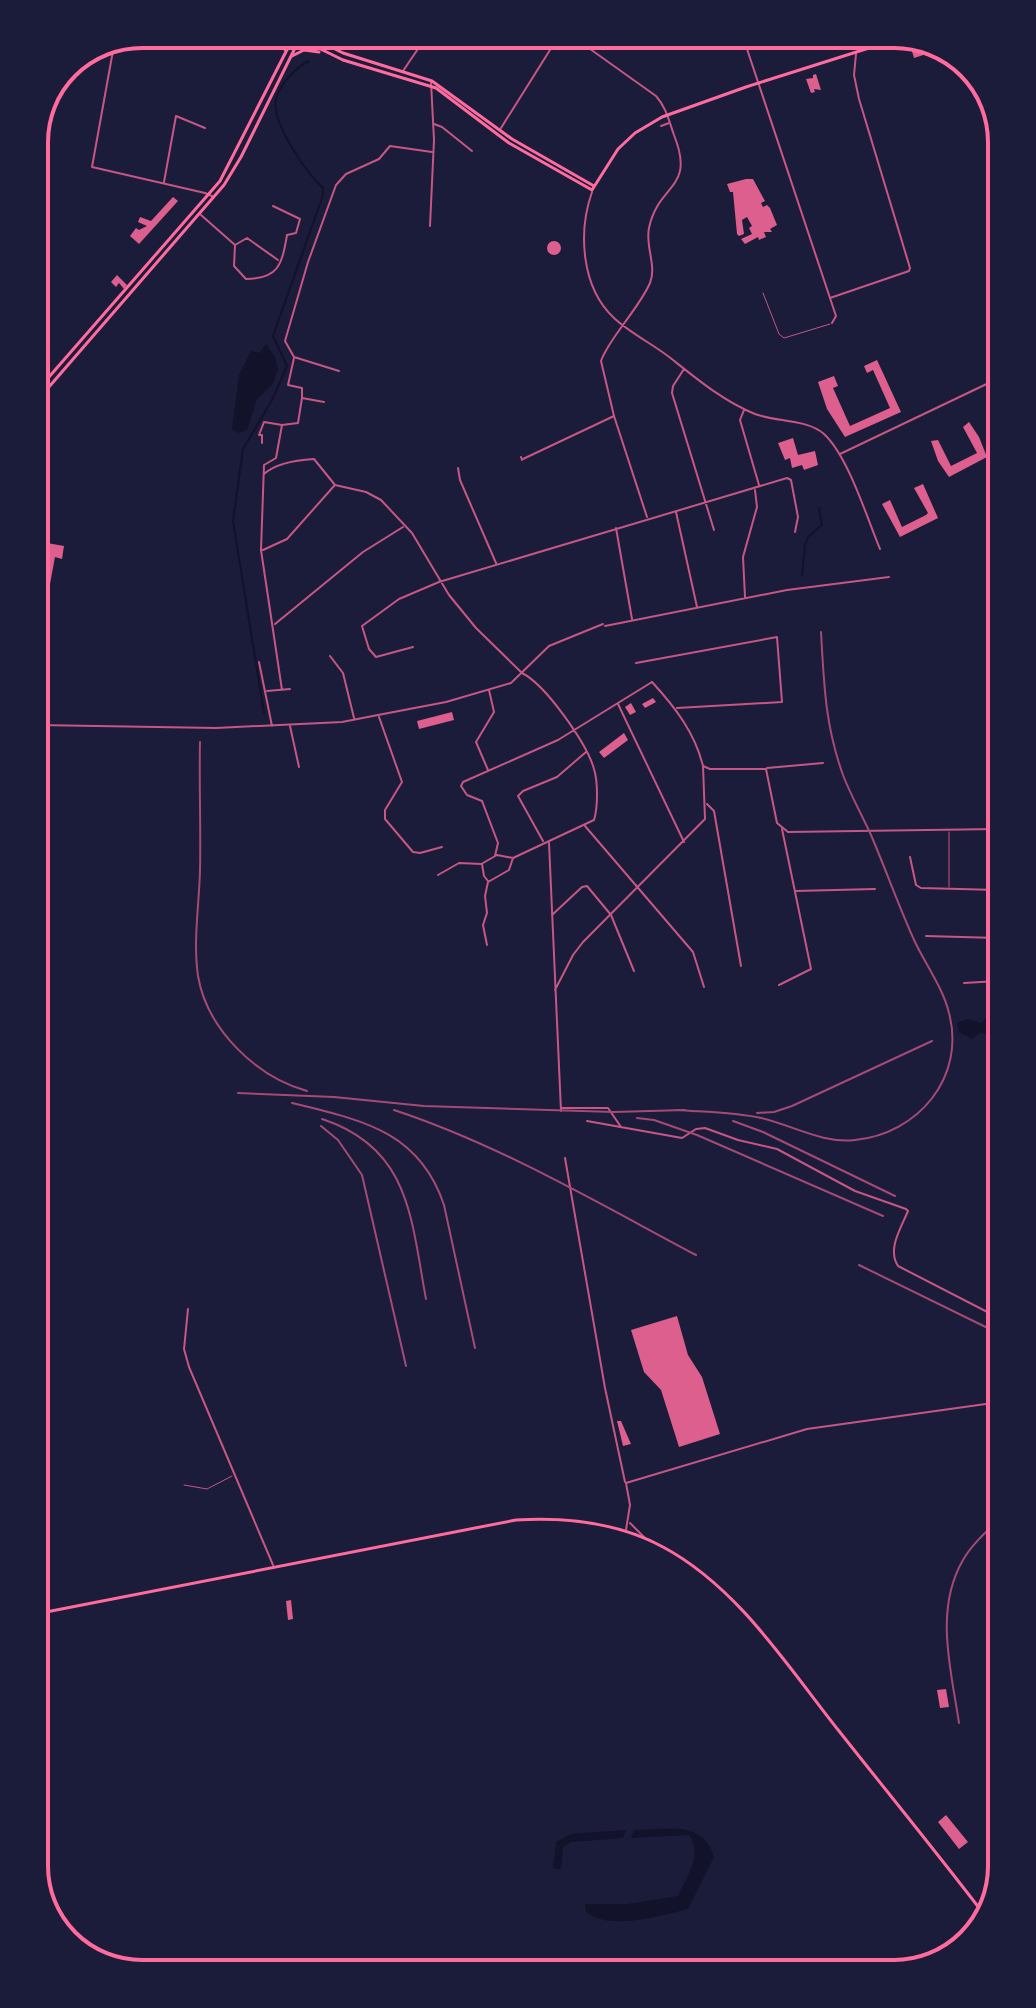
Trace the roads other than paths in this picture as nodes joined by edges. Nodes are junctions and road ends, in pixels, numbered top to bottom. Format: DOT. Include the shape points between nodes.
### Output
graph roads {
  1 [pos="285,48"];
  2 [pos="288,48"];
  3 [pos="295,48"];
  4 [pos="318,48"];
  5 [pos="330,48"];
  6 [pos="419,48"];
  7 [pos="551,48"];
  8 [pos="589,48"];
  9 [pos="747,48"];
  10 [pos="871,48"];
  11 [pos="113,53"];
  12 [pos="856,53"];
  13 [pos="326,54"];
  14 [pos="284,56"];
  15 [pos="289,59"];
  16 [pos="403,72"];
  17 [pos="432,81"];
  18 [pos="760,84"];
  19 [pos="430,86"];
  20 [pos="667,115"];
  21 [pos="670,122"];
  22 [pos="434,124"];
  23 [pos="661,126"];
  24 [pos="205,128"];
  25 [pos="500,130"];
  26 [pos="472,151"];
  27 [pos="434,152"];
  28 [pos="164,183"];
  29 [pos="593,188"];
  30 [pos="212,196"];
  31 [pos="273,206"];
  32 [pos="200,214"];
  33 [pos="430,226"];
  34 [pos="235,245"];
  35 [pos="279,262"];
  36 [pos="763,293"];
  37 [pos="830,298"];
  38 [pos="832,323"];
  39 [pos="625,326"];
  40 [pos="294,357"];
  41 [pos="684,369"];
  42 [pos="339,371"];
  43 [pos="48,379"];
  44 [pos="988,383"];
  45 [pos="48,388"];
  46 [pos="302,398"];
  47 [pos="324,402"];
  48 [pos="744,409"];
  49 [pos="614,416"];
  50 [pos="282,425"];
  51 [pos="262,443"];
  52 [pos="838,455"];
  53 [pos="522,458"];
  54 [pos="458,468"];
  55 [pos="264,474"];
  56 [pos="335,485"];
  57 [pos="760,486"];
  58 [pos="755,488"];
  59 [pos="706,502"];
  60 [pos="676,511"];
  61 [pos="648,518"];
  62 [pos="404,526"];
  63 [pos="616,528"];
  64 [pos="714,530"];
  65 [pos="795,532"];
  66 [pos="880,549"];
  67 [pos="261,550"];
  68 [pos="496,564"];
  69 [pos="889,577"];
  70 [pos="439,582"];
  71 [pos="745,598"];
  72 [pos="697,608"];
  73 [pos="633,620"];
  74 [pos="273,625"];
  75 [pos="413,647"];
  76 [pos="330,656"];
  77 [pos="259,662"];
  78 [pos="636,663"];
  79 [pos="522,673"];
  80 [pos="290,689"];
  81 [pos="488,689"];
  82 [pos="282,690"];
  83 [pos="265,692"];
  84 [pos="618,703"];
  85 [pos="677,708"];
  86 [pos="378,715"];
  87 [pos="354,719"];
  88 [pos="48,725"];
  89 [pos="290,725"];
  90 [pos="272,726"];
  91 [pos="574,730"];
  92 [pos="587,751"];
  93 [pos="823,763"];
  94 [pos="703,766"];
  95 [pos="299,767"];
  96 [pos="766,769"];
  97 [pos="488,771"];
  98 [pos="706,803"];
  99 [pos="584,825"];
  100 [pos="782,829"];
  101 [pos="988,829"];
  102 [pos="949,830"];
  103 [pos="549,842"];
  104 [pos="684,842"];
  105 [pos="544,843"];
  106 [pos="442,847"];
  107 [pos="495,856"];
  108 [pos="910,857"];
  109 [pos="513,858"];
  110 [pos="482,864"];
  111 [pos="438,875"];
  112 [pos="488,882"];
  113 [pos="640,888"];
  114 [pos="875,889"];
  115 [pos="949,889"];
  116 [pos="988,890"];
  117 [pos="794,891"];
  118 [pos="551,915"];
  119 [pos="611,915"];
  120 [pos="926,936"];
  121 [pos="988,938"];
  122 [pos="487,945"];
  123 [pos="741,966"];
  124 [pos="634,971"];
  125 [pos="988,982"];
  126 [pos="964,983"];
  127 [pos="779,985"];
  128 [pos="704,987"];
  129 [pos="555,990"];
  130 [pos="587,1121"];
  131 [pos="622,1128"];
  132 [pos="565,1158"];
  133 [pos="188,1309"];
  134 [pos="988,1313"];
  135 [pos="988,1404"];
  136 [pos="235,1475"];
  137 [pos="626,1483"];
  138 [pos="184,1485"];
  139 [pos="628,1521"];
  140 [pos="626,1531"];
  141 [pos="646,1539"];
  142 [pos="274,1567"];
  143 [pos="48,1612"];
  144 [pos="976,1903"];
  145 [pos="980,1904"];
  146 [pos="979,1906"];
  1 -- 14 [label="main road"];
  2 -- 14 [label="main road"];
  3 -- 15 [label="main road"];
  4 -- 13 [label="main road"];
  5 -- 16 [label="main road"];
  6 -- 16 [label="street"];
  7 -- 25 [label="street"];
  8 -- 20 [label="street" via="651,92"];
  9 -- 18 [label="street"];
  10 -- 12 [label="main road"];
  11 -- 28 [label="street" via="92,167"];
  12 -- 18 [label="main road"];
  12 -- 37 [label="street" via="859,99 910,268"];
  13 -- 15 [label="main road" via="304,50"];
  13 -- 19 [label="main road"];
  14 -- 30 [label="main road"];
  15 -- 30 [label="main road" via="238,162"];
  16 -- 17 [label="main road"];
  17 -- 19 [label="street"];
  17 -- 25 [label="main road"];
  18 -- 20 [label="main road"];
  18 -- 37 [label="street"];
  19 -- 22 [label="street"];
  19 -- 29 [label="main road" via="509,143"];
  20 -- 21 [label="street"];
  20 -- 29 [label="main road" via="618,149"];
  21 -- 23 [label="street"];
  21 -- 39 [label="street" via="682,155 681,174 652,216 652,277"];
  22 -- 26 [label="street"];
  22 -- 27 [label="street"];
  24 -- 28 [label="street" via="176,116"];
  25 -- 29 [label="main road"];
  27 -- 33 [label="street"];
  27 -- 40 [label="street" via="390,146 379,159 346,174 336,185 285,341"];
  28 -- 30 [label="street"];
  29 -- 39 [label="street" via="584,227 587,264 604,306"];
  30 -- 32 [label="main road"];
  30 -- 43 [label="main road"];
  31 -- 35 [label="street" via="300,219 296,233 287,235"];
  32 -- 34 [label="street"];
  32 -- 45 [label="main road"];
  34 -- 35 [label="street" via="247,238"];
  34 -- 35 [label="street" via="234,266 246,279 268,277"];
  36 -- 38 [label="lane" via="784,338"];
  37 -- 38 [label="street" via="836,316"];
  39 -- 41 [label="street"];
  39 -- 49 [label="street" via="601,361"];
  40 -- 42 [label="street"];
  40 -- 46 [label="street" via="288,385 302,388"];
  41 -- 48 [label="street"];
  41 -- 59 [label="street" via="672,393"];
  44 -- 52 [label="street"];
  46 -- 47 [label="street"];
  46 -- 50 [label="street" via="298,423"];
  48 -- 52 [label="street" via="819,430"];
  48 -- 57 [label="street" via="740,420"];
  49 -- 53 [label="street"];
  49 -- 61 [label="street"];
  50 -- 51 [label="street" via="264,422"];
  50 -- 55 [label="street" via="276,458 264,465"];
  52 -- 66 [label="street"];
  54 -- 68 [label="street"];
  55 -- 56 [label="street" via="314,459"];
  55 -- 67 [label="street"];
  56 -- 62 [label="street" via="374,495"];
  56 -- 67 [label="street" via="282,544"];
  57 -- 58 [label="street"];
  57 -- 65 [label="street" via="791,480"];
  58 -- 59 [label="street"];
  58 -- 71 [label="street" via="757,507 743,557"];
  59 -- 60 [label="street"];
  59 -- 64 [label="street"];
  60 -- 61 [label="street"];
  60 -- 72 [label="street"];
  61 -- 63 [label="street"];
  62 -- 70 [label="street"];
  62 -- 74 [label="street"];
  63 -- 68 [label="street"];
  63 -- 73 [label="street"];
  67 -- 74 [label="street"];
  68 -- 70 [label="street"];
  69 -- 71 [label="street"];
  70 -- 75 [label="street" via="399,599 362,626 376,657"];
  70 -- 79 [label="street"];
  71 -- 72 [label="street"];
  72 -- 73 [label="street"];
  73 -- 79 [label="street" via="549,646"];
  74 -- 82 [label="street"];
  76 -- 87 [label="street" via="343,673"];
  77 -- 83 [label="street"];
  78 -- 85 [label="street" via="777,637 782,702"];
  79 -- 81 [label="street" via="511,683"];
  79 -- 91 [label="street"];
  80 -- 82 [label="street"];
  81 -- 86 [label="street"];
  81 -- 97 [label="street" via="494,712 476,742"];
  82 -- 83 [label="street"];
  83 -- 90 [label="street"];
  84 -- 85 [label="street" via="652,682"];
  84 -- 91 [label="street"];
  84 -- 104 [label="street"];
  85 -- 94 [label="street"];
  86 -- 87 [label="street"];
  86 -- 106 [label="street" via="402,782 385,819 413,852"];
  87 -- 89 [label="street"];
  88 -- 90 [label="street"];
  89 -- 90 [label="street"];
  89 -- 95 [label="street"];
  91 -- 92 [label="street"];
  91 -- 97 [label="street"];
  92 -- 99 [label="street" via="596,772 596,816"];
  92 -- 105 [label="street" via="557,777 518,796"];
  93 -- 96 [label="street"];
  94 -- 96 [label="street"];
  94 -- 98 [label="street"];
  96 -- 100 [label="street"];
  97 -- 107 [label="street" via="461,786 482,801 498,843"];
  98 -- 104 [label="street" via="705,819"];
  98 -- 123 [label="street" via="714,811"];
  99 -- 103 [label="street"];
  99 -- 113 [label="street"];
  100 -- 102 [label="street"];
  100 -- 117 [label="street"];
  101 -- 102 [label="street"];
  102 -- 115 [label="lane"];
  103 -- 105 [label="street"];
  103 -- 118 [label="street"];
  104 -- 113 [label="street"];
  105 -- 109 [label="street"];
  107 -- 109 [label="street"];
  107 -- 110 [label="street"];
  108 -- 115 [label="street" via="916,885"];
  109 -- 112 [label="street" via="509,870"];
  110 -- 111 [label="street" via="459,863"];
  110 -- 112 [label="street"];
  112 -- 122 [label="street" via="483,925"];
  113 -- 119 [label="street"];
  113 -- 128 [label="street" via="693,952"];
  114 -- 117 [label="street"];
  115 -- 116 [label="street"];
  117 -- 127 [label="street" via="811,969"];
  118 -- 119 [label="street" via="584,886"];
  118 -- 129 [label="street"];
  119 -- 124 [label="street"];
  119 -- 129 [label="street" via="573,955"];
  120 -- 121 [label="street"];
  125 -- 126 [label="street"];
  129 -- 131 [label="street" via="561,1109 608,1108"];
  130 -- 131 [label="street"];
  131 -- 134 [label="street" via="682,1138 705,1128 777,1149 855,1191 906,1209 893,1248 898,1266"];
  132 -- 137 [label="street"];
  133 -- 136 [label="street" via="186,1356"];
  135 -- 137 [label="street" via="807,1429"];
  136 -- 138 [label="lane" via="207,1489"];
  136 -- 142 [label="street"];
  137 -- 139 [label="street"];
  139 -- 140 [label="street"];
  139 -- 141 [label="street"];
  140 -- 141 [label="main road"];
  140 -- 142 [label="main road" via="516,1520"];
  141 -- 144 [label="main road" via="695,1569 745,1615"];
  142 -- 143 [label="main road"];
  144 -- 145 [label="street"];
  144 -- 146 [label="main road"];
}
